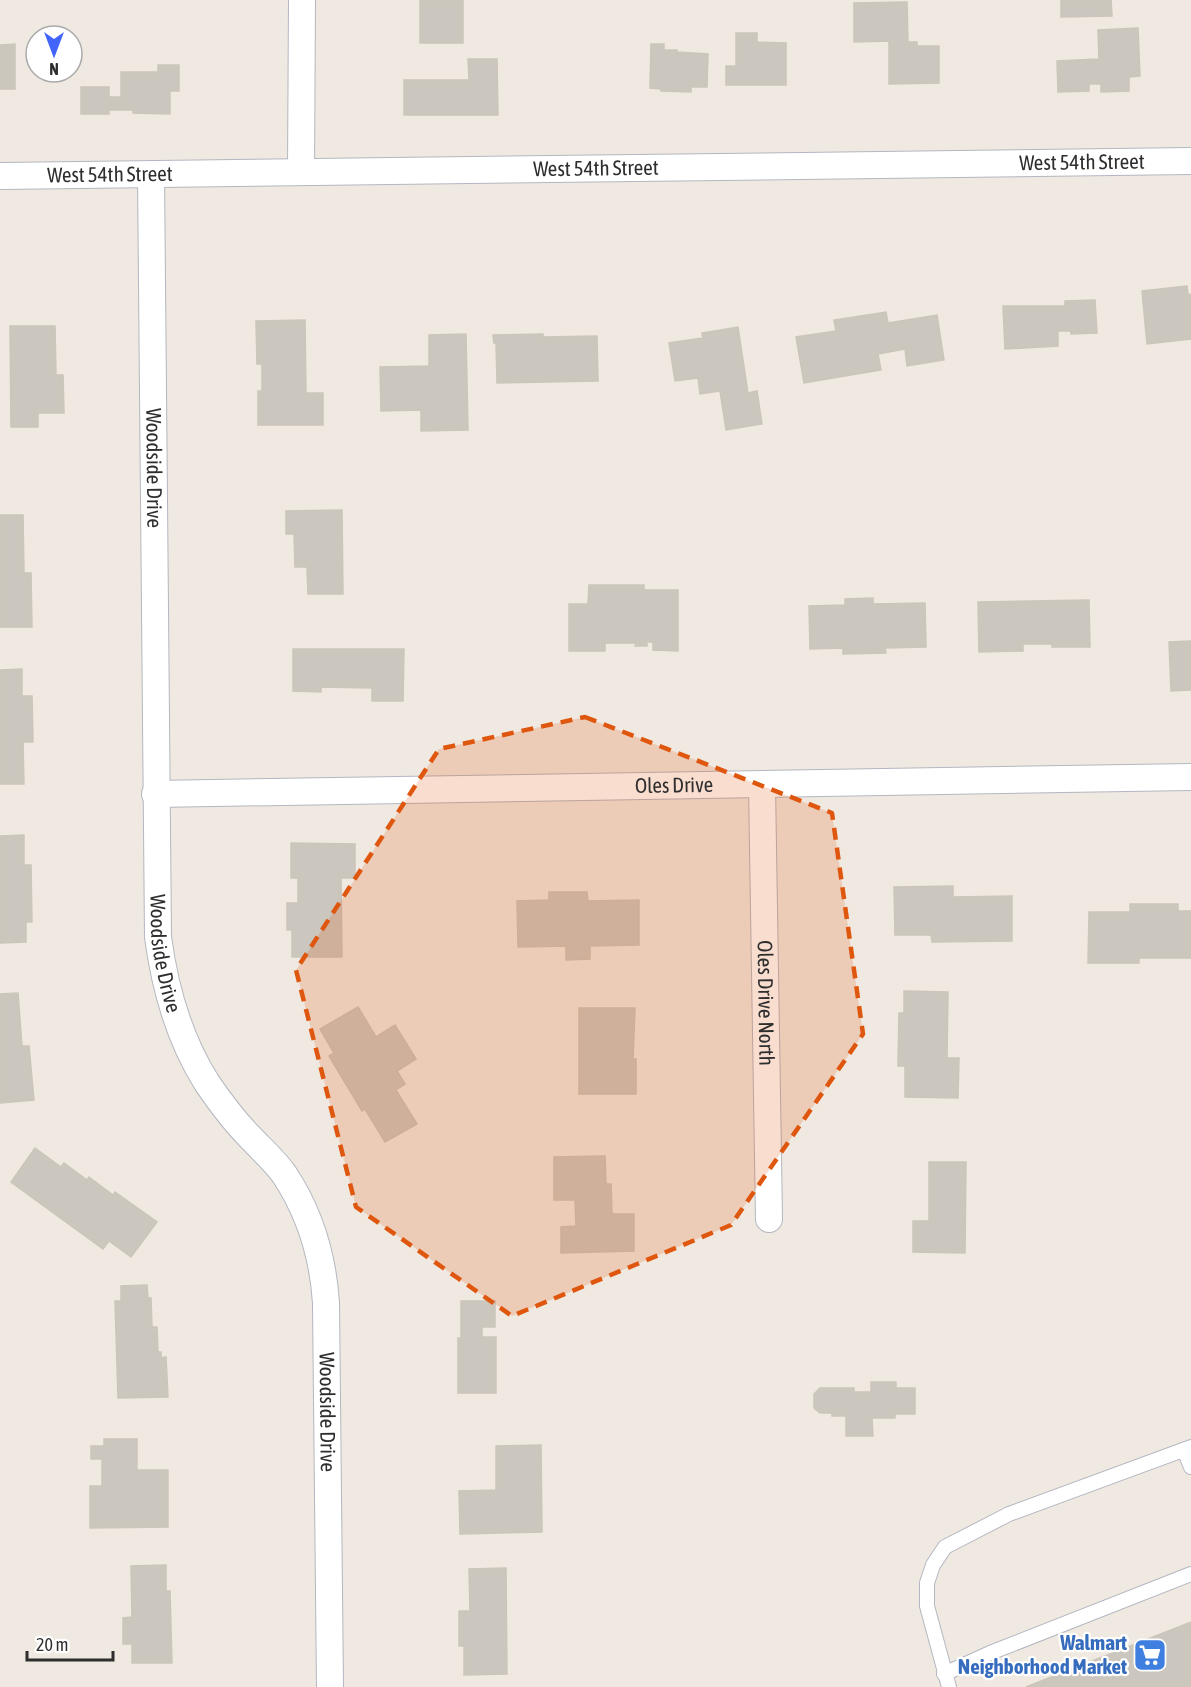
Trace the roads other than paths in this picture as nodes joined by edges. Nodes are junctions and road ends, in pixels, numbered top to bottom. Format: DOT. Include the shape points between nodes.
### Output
graph roads {
  1 [pos="302,0"];
  2 [pos="1191,161"];
  3 [pos="301,172"];
  4 [pos="151,174"];
  5 [pos="0,176"];
  6 [pos="1191,777"];
  7 [pos="762,784"];
  8 [pos="155,794"];
  9 [pos="769,1219"];
  10 [pos="1188,1449"];
  11 [pos="1191,1467"];
  12 [pos="1191,1574"];
  13 [pos="944,1674"];
  14 [pos="330,1687"];
  15 [pos="949,1687"];
  1 -- 3 [label="street"];
  2 -- 3 [label="street, West 54th Street"];
  3 -- 4 [label="street, West 54th Street"];
  4 -- 5 [label="street, West 54th Street"];
  4 -- 8 [label="street, Woodside Drive"];
  6 -- 7 [label="street, Oles Drive"];
  7 -- 8 [label="street, Oles Drive"];
  7 -- 9 [label="street, Oles Drive North"];
  8 -- 14 [label="street, Woodside Drive" via="158,937 166,989 178,1025 194,1062 218,1098 284,1174 305,1211 321,1263 326,1303"];
  10 -- 11 [label="lane"];
  10 -- 13 [label="lane" via="1009,1514 945,1547 927,1583 927,1606"];
  12 -- 13 [label="lane"];
  13 -- 15 [label="lane"];
}
